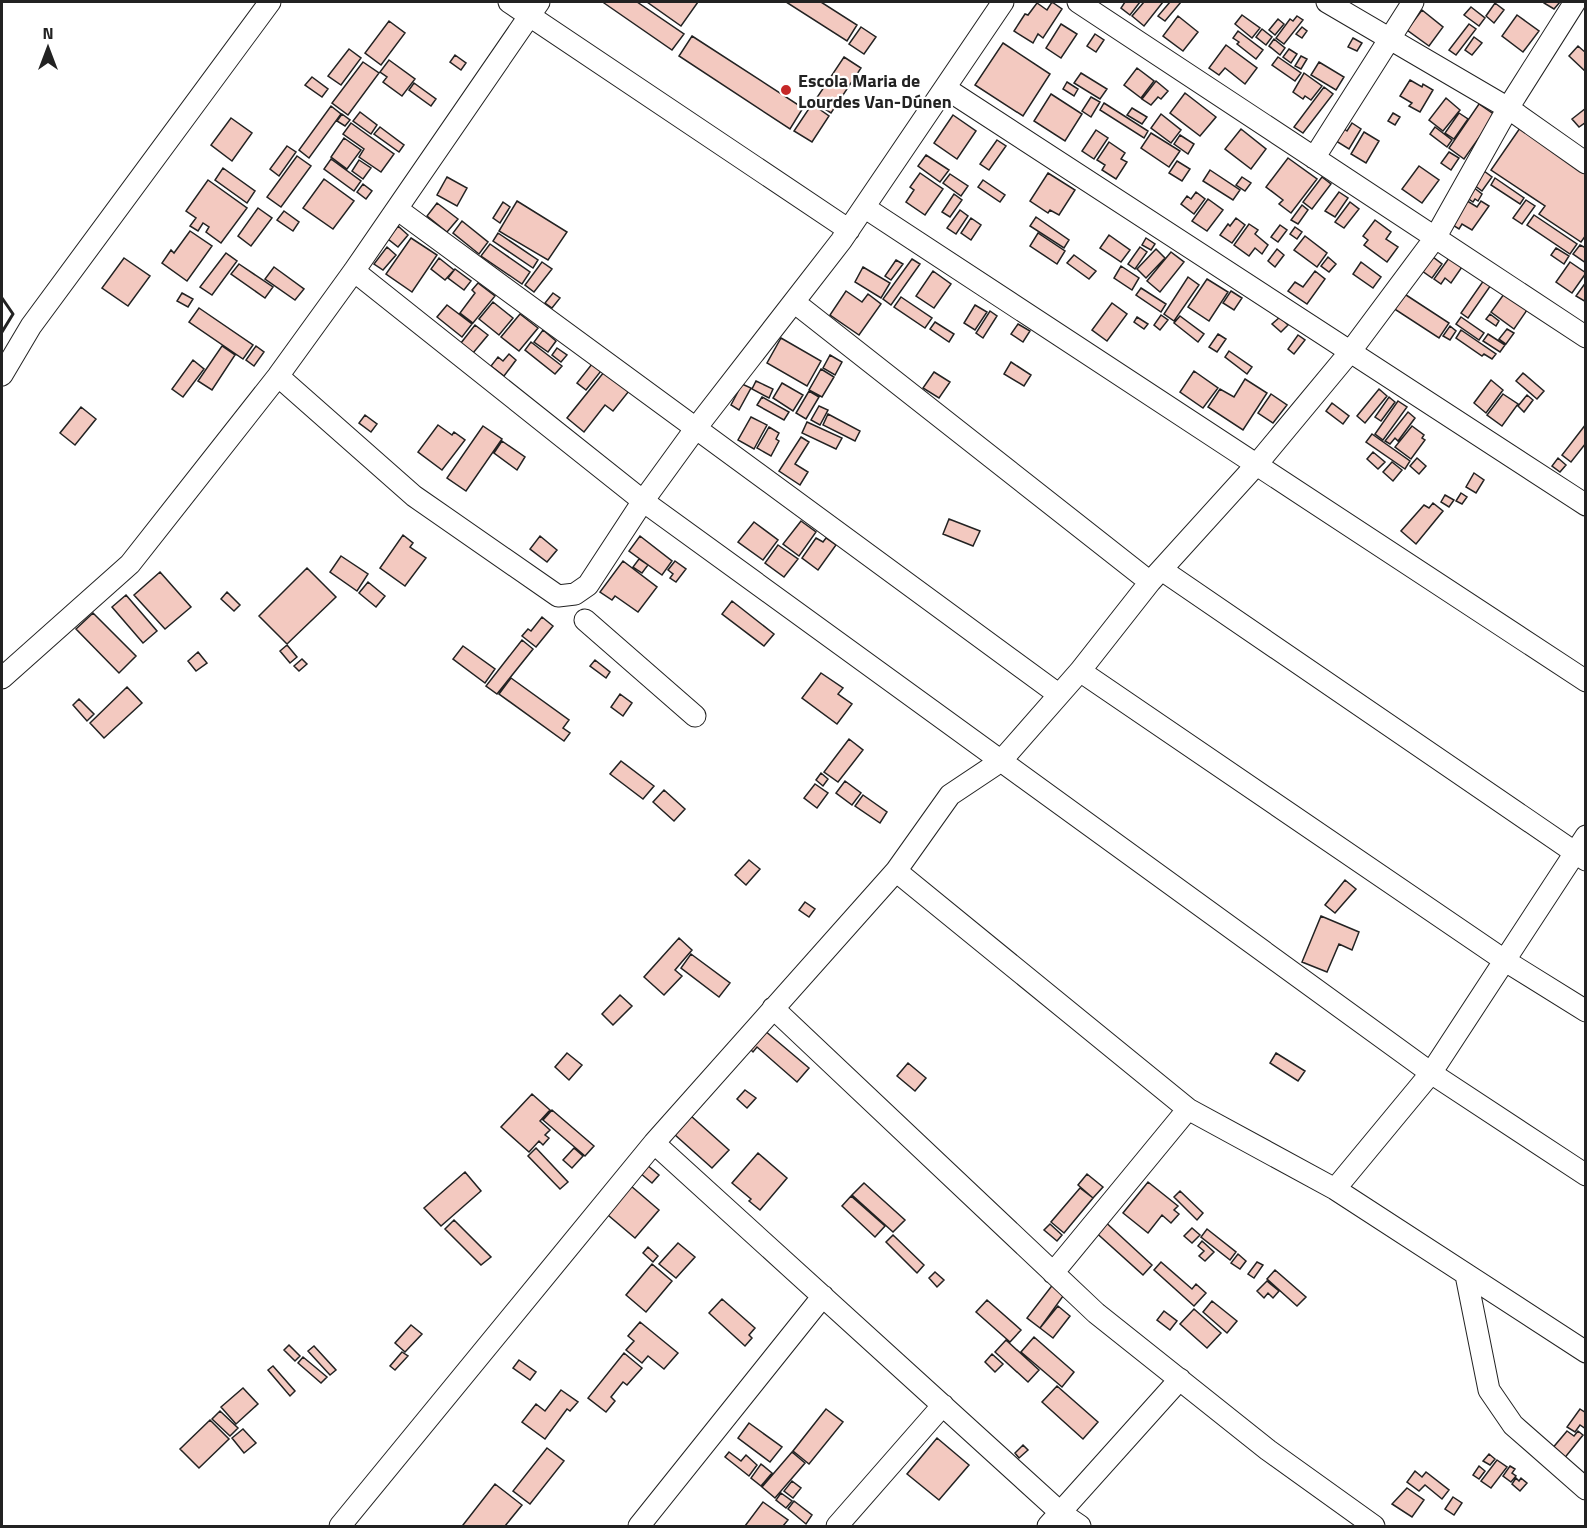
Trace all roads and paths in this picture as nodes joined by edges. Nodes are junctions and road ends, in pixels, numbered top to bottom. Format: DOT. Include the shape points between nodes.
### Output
graph roads {
  1 [pos="270,2"];
  2 [pos="509,2"];
  3 [pos="1003,2"];
  4 [pos="1078,2"];
  5 [pos="1327,2"];
  6 [pos="1413,2"];
  7 [pos="1575,2"];
  8 [pos="534,8"];
  9 [pos="1389,38"];
  10 [pos="945,88"];
  11 [pos="1508,108"];
  12 [pos="1314,158"];
  13 [pos="1586,163"];
  14 [pos="864,207"];
  15 [pos="397,209"];
  16 [pos="849,230"];
  17 [pos="1435,238"];
  18 [pos="354,271"];
  19 [pos="794,302"];
  20 [pos="1586,337"];
  21 [pos="1350,352"];
  22 [pos="2,375"];
  23 [pos="278,376"];
  24 [pos="696,428"];
  25 [pos="1257,464"];
  26 [pos="643,501"];
  27 [pos="1586,505"];
  28 [pos="1156,576"];
  29 [pos="585,620"];
  30 [pos="1080,671"];
  31 [pos="2,678"];
  32 [pos="1586,681"];
  33 [pos="1058,694"];
  34 [pos="695,716"];
  35 [pos="1001,761"];
  36 [pos="1582,850"];
  37 [pos="896,871"];
  38 [pos="1504,960"];
  39 [pos="773,1008"];
  40 [pos="1586,1011"];
  41 [pos="1431,1073"];
  42 [pos="1188,1109"];
  43 [pos="654,1143"];
  44 [pos="1586,1175"];
  45 [pos="1335,1189"];
  46 [pos="1053,1273"];
  47 [pos="1466,1275"];
  48 [pos="822,1296"];
  49 [pos="1586,1352"];
  50 [pos="1180,1379"];
  51 [pos="944,1405"];
  52 [pos="1586,1489"];
  53 [pos="1054,1520"];
  54 [pos="340,1527"];
  55 [pos="639,1527"];
  56 [pos="837,1527"];
  57 [pos="1080,1527"];
  58 [pos="1374,1527"];
  1 -- 22 [label="street" via="31,326"];
  2 -- 8 [label="street"];
  3 -- 10 [label="street"];
  4 -- 12 [label="street"];
  5 -- 9 [label="street"];
  6 -- 9 [label="street"];
  7 -- 11 [label="street"];
  8 -- 15 [label="street"];
  8 -- 16 [label="street"];
  9 -- 11 [label="street"];
  9 -- 12 [label="street"];
  10 -- 14 [label="street"];
  10 -- 21 [label="street"];
  11 -- 13 [label="street"];
  11 -- 17 [label="street"];
  12 -- 17 [label="street"];
  14 -- 16 [label="street"];
  14 -- 25 [label="street"];
  15 -- 18 [label="street"];
  15 -- 24 [label="street"];
  16 -- 19 [label="street"];
  17 -- 20 [label="street"];
  17 -- 21 [label="street"];
  18 -- 23 [label="street"];
  18 -- 26 [label="street"];
  19 -- 24 [label="street"];
  19 -- 28 [label="street"];
  21 -- 25 [label="street"];
  21 -- 27 [label="street"];
  23 -- 26 [label="street" via="414,496 558,596 575,594 588,585"];
  23 -- 31 [label="street" via="130,564"];
  24 -- 26 [label="street"];
  24 -- 33 [label="street"];
  25 -- 28 [label="street"];
  25 -- 32 [label="street"];
  26 -- 35 [label="street"];
  28 -- 30 [label="street"];
  28 -- 36 [label="street"];
  29 -- 34 [label="street"];
  30 -- 33 [label="street"];
  30 -- 38 [label="street"];
  33 -- 35 [label="street"];
  35 -- 37 [label="street" via="950,795"];
  35 -- 41 [label="street"];
  36 -- 38 [label="street"];
  37 -- 39 [label="street"];
  37 -- 42 [label="street"];
  38 -- 40 [label="street"];
  38 -- 41 [label="street"];
  39 -- 43 [label="street"];
  39 -- 46 [label="street"];
  41 -- 44 [label="street"];
  41 -- 45 [label="street"];
  42 -- 45 [label="street"];
  42 -- 46 [label="street"];
  43 -- 48 [label="street"];
  43 -- 54 [label="street"];
  45 -- 47 [label="street"];
  46 -- 50 [label="street" via="1096,1313"];
  47 -- 49 [label="street"];
  47 -- 52 [label="street" via="1489,1390 1513,1425"];
  48 -- 51 [label="street"];
  48 -- 55 [label="street"];
  50 -- 53 [label="street"];
  50 -- 58 [label="street" via="1268,1450"];
  51 -- 53 [label="street"];
  51 -- 56 [label="street"];
  53 -- 57 [label="street"];
}
